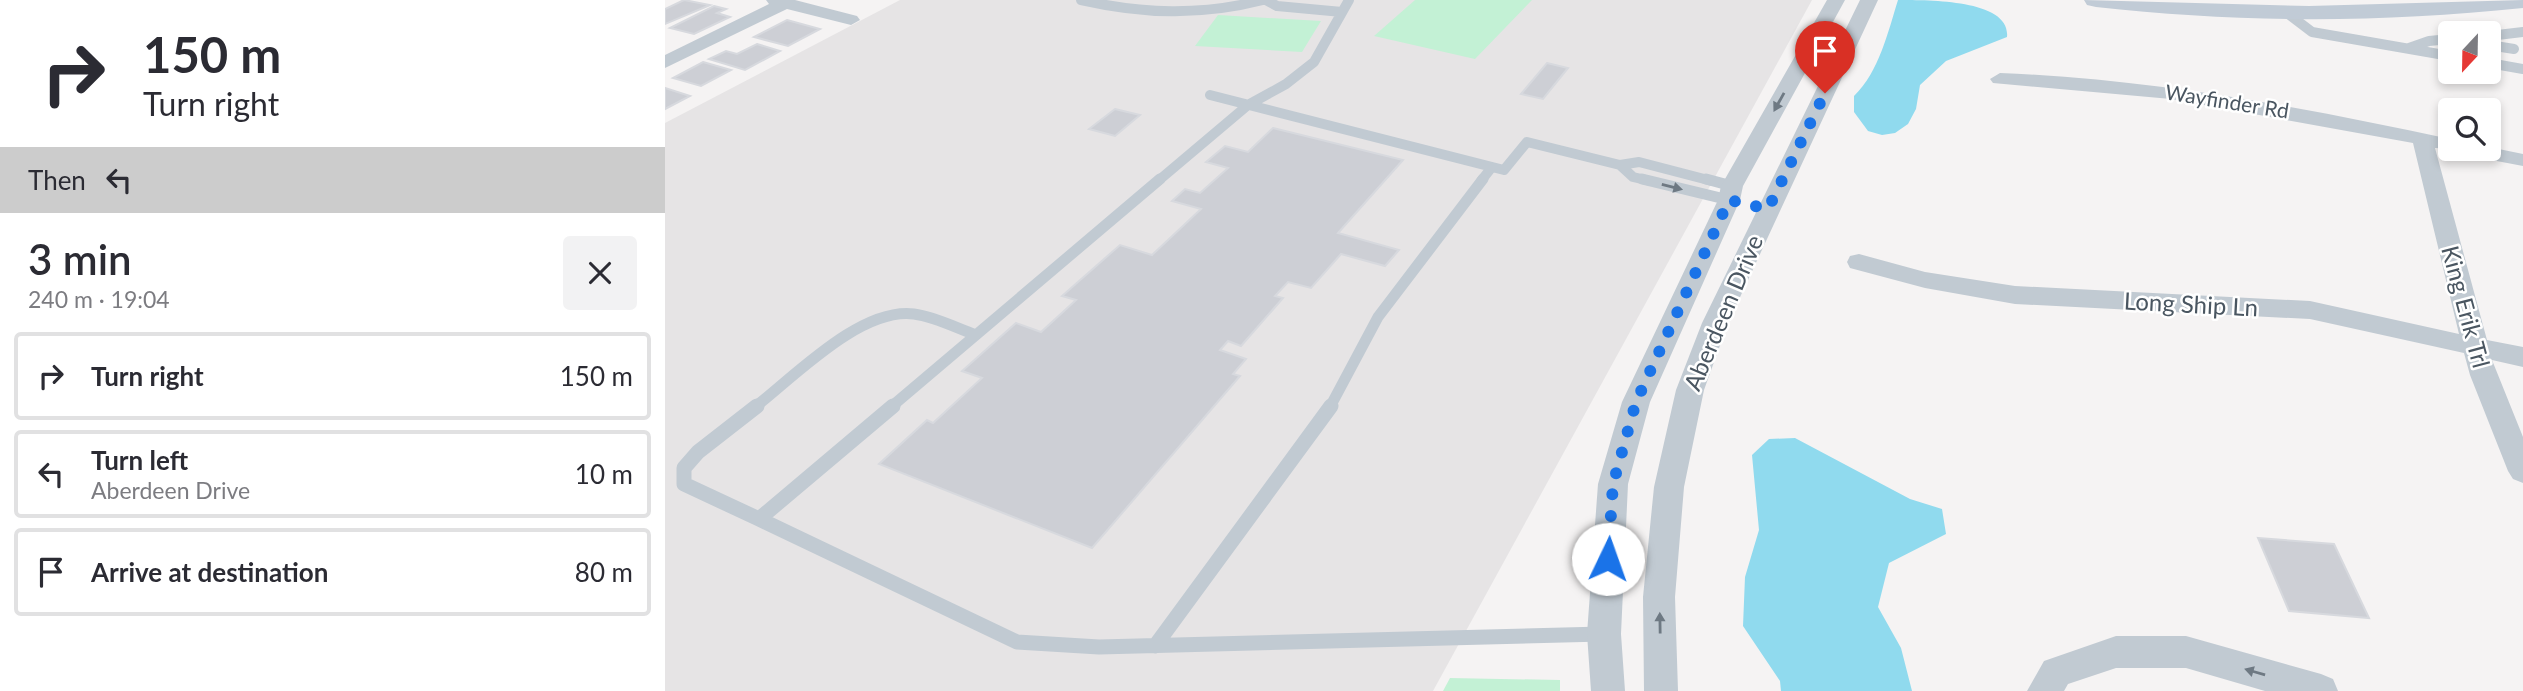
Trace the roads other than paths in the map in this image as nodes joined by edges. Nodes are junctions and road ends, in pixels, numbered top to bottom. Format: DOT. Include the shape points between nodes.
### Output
graph roads {
  1 [pos="1081,0"];
  2 [pos="1264,0"];
  3 [pos="1299,0"];
  4 [pos="1836,0"];
  5 [pos="1869,0"];
  6 [pos="2096,0"];
  7 [pos="780,1"];
  8 [pos="2523,1"];
  9 [pos="2279,3"];
  10 [pos="1345,6"];
  11 [pos="1288,8"];
  12 [pos="851,20"];
  13 [pos="2523,32"];
  14 [pos="2501,35"];
  15 [pos="2438,40"];
  16 [pos="2501,47"];
  17 [pos="2409,48"];
  18 [pos="2514,49"];
  19 [pos="2438,54"];
  20 [pos="665,62"];
  21 [pos="2501,65"];
  22 [pos="2523,69"];
  23 [pos="2000,79"];
  24 [pos="1210,95"];
  25 [pos="1248,105"];
  26 [pos="2422,139"];
  27 [pos="2438,142"];
  28 [pos="2501,156"];
  29 [pos="2523,160"];
  30 [pos="1492,167"];
  31 [pos="1730,193"];
  32 [pos="1772,202"];
  33 [pos="1859,262"];
  34 [pos="976,335"];
  35 [pos="2474,344"];
  36 [pos="2523,357"];
  37 [pos="2523,471"];
  38 [pos="759,519"];
  39 [pos="1604,634"];
  40 [pos="1155,646"];
  41 [pos="1608,691"];
  42 [pos="1661,691"];
  43 [pos="2044,691"];
  44 [pos="2318,691"];
  1 -- 2 [label="lane" via="1134,11 1187,11 1228,10"];
  2 -- 11 [label="lane"];
  3 -- 11 [label="lane"];
  4 -- 31 [label="street, Aberdeen Drive, one-way"];
  5 -- 32 [label="street, Aberdeen Drive"];
  6 -- 9 [label="main road" via="2143,6"];
  7 -- 12 [label="street"];
  7 -- 20 [label="street"];
  8 -- 9 [label="main road" via="2395,11"];
  9 -- 17 [label="lane" via="2312,32"];
  10 -- 11 [label="lane"];
  10 -- 25 [label="lane" via="1314,62"];
  13 -- 14 [label="lane"];
  15 -- 17 [label="lane"];
  16 -- 18 [label="lane"];
  17 -- 19 [label="lane"];
  21 -- 22 [label="lane"];
  23 -- 26 [label="street, Wayfinder Rd" via="2063,80 2241,101"];
  24 -- 25 [label="lane"];
  25 -- 30 [label="lane"];
  25 -- 34 [label="lane"];
  26 -- 27 [label="street, Wayfinder Rd"];
  26 -- 35 [label="street, King Erik Trl"];
  28 -- 29 [label="street"];
  30 -- 31 [label="lane" via="1504,170 1527,142 1620,165 1633,177"];
  30 -- 40 [label="lane" via="1378,317 1329,410"];
  31 -- 32 [label="street"];
  31 -- 39 [label="street, Aberdeen Drive" via="1636,402 1613,484"];
  42 -- 32 [label="street, Aberdeen Drive, one-way" via="1659,597 1667,514 1690,390 1715,323"];
  33 -- 35 [label="street, Long Ship Ln" via="2015,295 2310,310"];
  34 -- 38 [label="lane"];
  34 -- 38 [label="lane" via="914,313 874,318 698,452 684,468 684,484"];
  35 -- 36 [label="street, Long Ship Ln"];
  35 -- 37 [label="street, King Erik Trl"];
  38 -- 40 [label="lane" via="1017,642"];
  39 -- 40 [label="lane"];
  39 -- 41 [label="street, Aberdeen Drive"];
  44 -- 43 [label="street, one-way" via="2186,652 2116,652 2056,673"];
}
